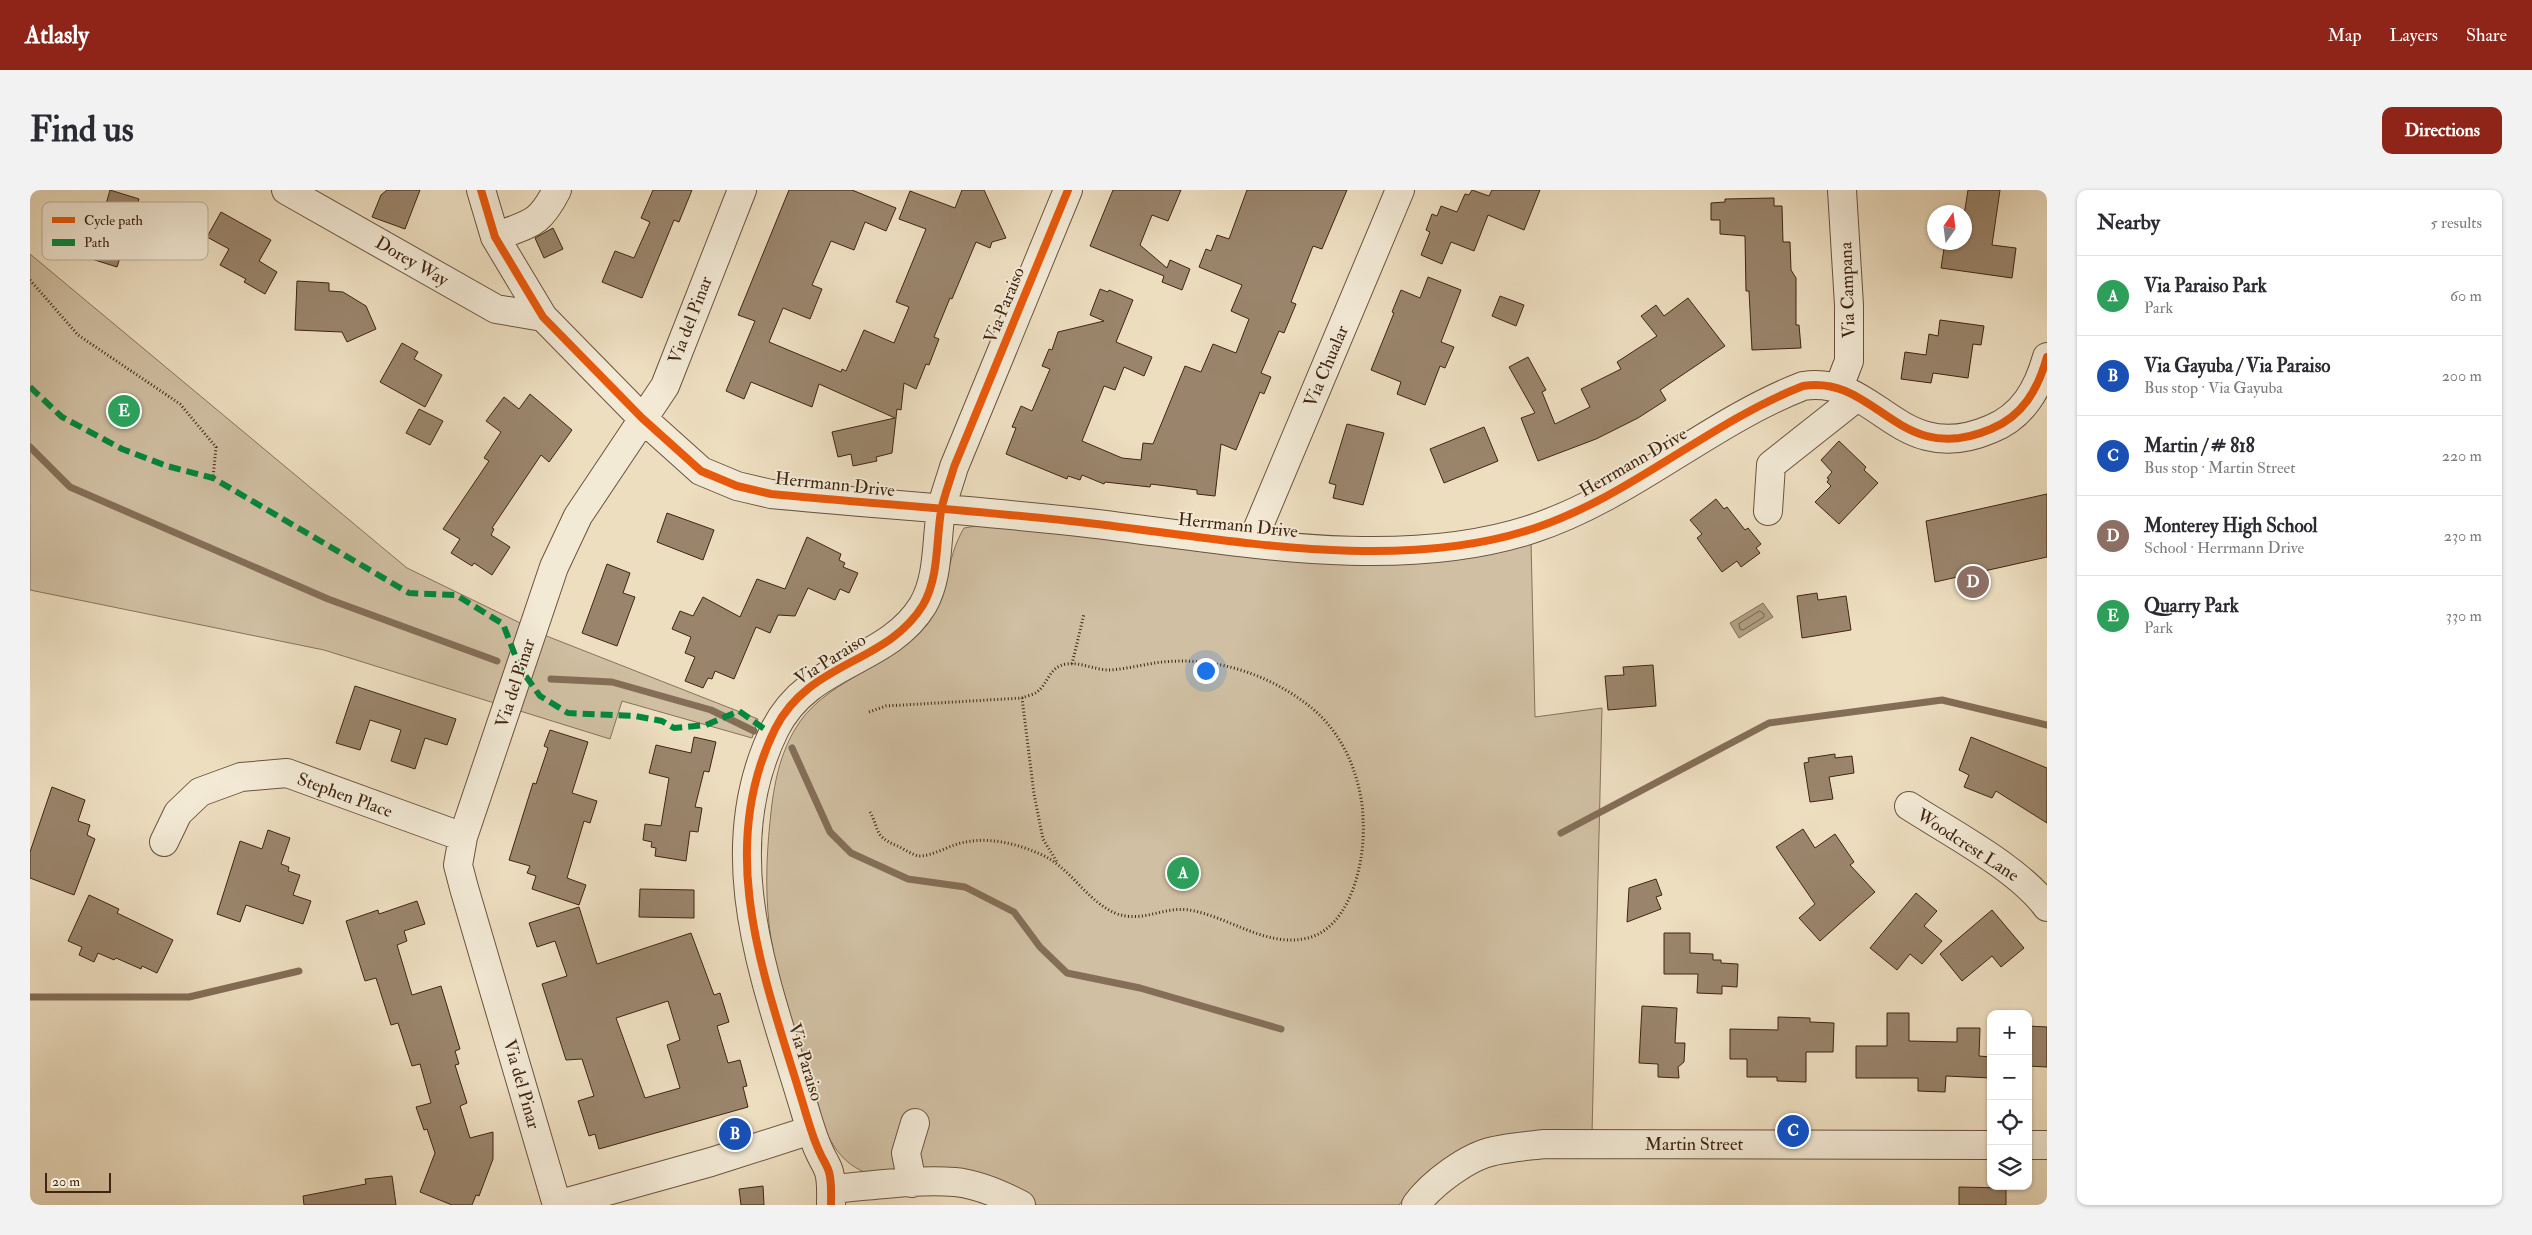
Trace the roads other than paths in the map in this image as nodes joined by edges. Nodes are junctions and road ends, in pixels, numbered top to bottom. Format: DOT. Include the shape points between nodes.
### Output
graph roads {
  1 [pos="286,190"];
  2 [pos="481,190"];
  3 [pos="558,190"];
  4 [pos="742,190"];
  5 [pos="1068,190"];
  6 [pos="1400,190"];
  7 [pos="1842,190"];
  8 [pos="496,237"];
  9 [pos="543,317"];
  10 [pos="2047,357"];
  11 [pos="1848,392"];
  12 [pos="642,418"];
  13 [pos="942,510"];
  14 [pos="1768,511"];
  15 [pos="1252,542"];
  16 [pos="1909,806"];
  17 [pos="463,837"];
  18 [pos="164,842"];
  19 [pos="2047,907"];
  20 [pos="915,1123"];
  21 [pos="811,1130"];
  22 [pos="1987,1145"];
  23 [pos="2032,1145"];
  24 [pos="2047,1145"];
  25 [pos="912,1183"];
  26 [pos="831,1197"];
  27 [pos="557,1205"];
  28 [pos="1021,1205"];
  29 [pos="1416,1205"];
  1 -- 9 [label="street, Dorey Way" via="496,309"];
  2 -- 8 [label="street, Herrmann Drive"];
  3 -- 8 [label="street" via="536,222"];
  4 -- 12 [label="street, Via del Pinar" via="665,386"];
  5 -- 13 [label="street, Via Paraiso" via="954,467"];
  6 -- 15 [label="street, Via Chualar"];
  7 -- 11 [label="street, Via Campana" via="1849,305"];
  8 -- 9 [label="street, Herrmann Drive"];
  9 -- 12 [label="street, Herrmann Drive"];
  10 -- 11 [label="street, Herrmann Drive" via="2034,391 2016,414 1999,426 1968,436 1943,440 1922,436"];
  11 -- 14 [label="street" via="1771,465"];
  11 -- 15 [label="street, Herrmann Drive" via="1817,384 1787,393 1711,433 1593,503 1532,529 1496,539 1419,550 1352,551"];
  12 -- 13 [label="street, Herrmann Drive" via="701,470 737,486 771,494"];
  12 -- 17 [label="street, Via del Pinar" via="578,516 554,567"];
  13 -- 15 [label="street, Herrmann Drive" via="1084,522"];
  13 -- 21 [label="street, Via Paraiso" via="933,577 922,606 893,637 817,680 800,694 776,727 753,794 747,876 756,945"];
  16 -- 19 [label="street, Woodcrest Lane" via="2019,878"];
  17 -- 18 [label="street, Stephen Place" via="287,773 241,777 200,792 178,813"];
  17 -- 27 [label="street, Via del Pinar" via="458,865"];
  20 -- 25 [label="street" via="906,1153"];
  21 -- 26 [label="street, Via Paraiso" via="830,1173"];
  21 -- 27 [label="street"];
  22 -- 29 [label="street, Martin Street" via="1545,1144 1492,1151 1446,1174"];
  23 -- 24 [label="street"];
  25 -- 26 [label="street"];
  25 -- 28 [label="street" via="956,1182 989,1191"];
}
